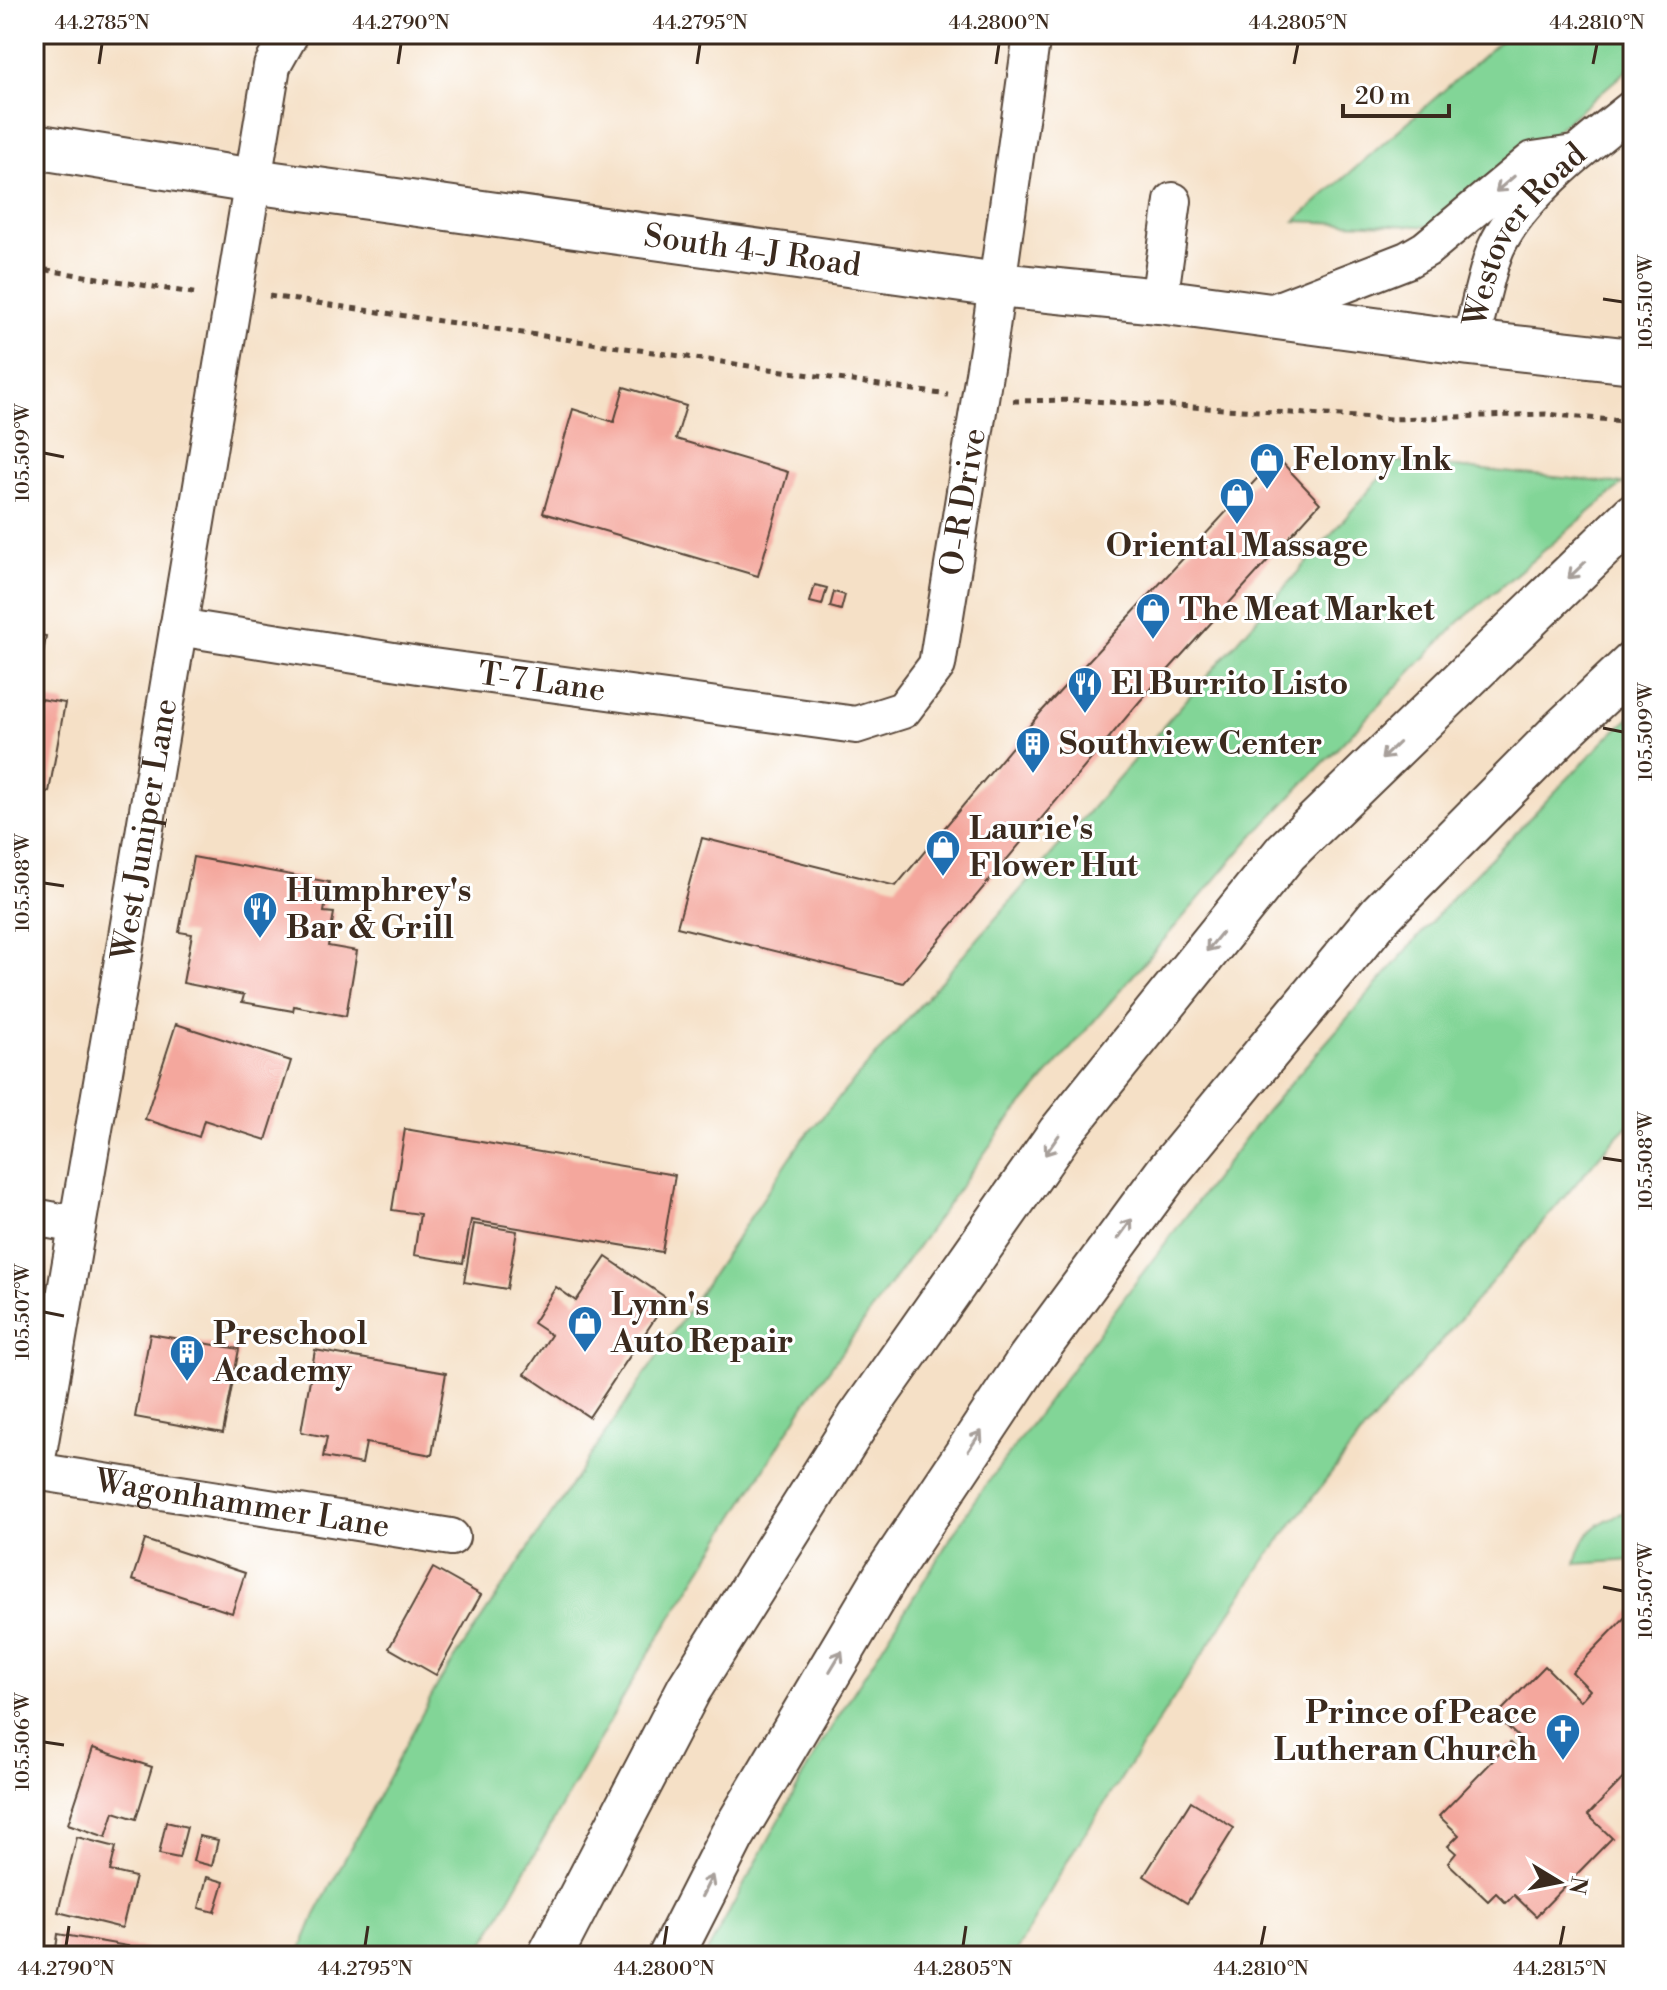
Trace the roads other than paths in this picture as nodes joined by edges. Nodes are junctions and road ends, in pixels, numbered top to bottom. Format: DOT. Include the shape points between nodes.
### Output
graph roads {
  1 [pos="290,34"];
  2 [pos="1032,34"];
  3 [pos="1633,108"];
  4 [pos="34,146"];
  5 [pos="1574,154"];
  6 [pos="253,181"];
  7 [pos="1173,201"];
  8 [pos="998,285"];
  9 [pos="1159,301"];
  10 [pos="1268,314"];
  11 [pos="1470,343"];
  12 [pos="1633,361"];
  13 [pos="1633,516"];
  14 [pos="178,627"];
  15 [pos="1633,664"];
  16 [pos="903,710"];
  17 [pos="34,1217"];
  18 [pos="77,1225"];
  19 [pos="34,1474"];
  20 [pos="451,1537"];
  21 [pos="550,1956"];
  22 [pos="671,1956"];
  1 -- 6 [label="street, West Juniper Lane" via="272,66"];
  2 -- 8 [label="street, O-R Drive"];
  3 -- 5 [label="street, Westover Road"];
  4 -- 6 [label="main road, South 4-J Road"];
  5 -- 10 [label="street, one-way" via="1533,160 1407,260"];
  5 -- 11 [label="street, Westover Road" via="1509,222 1495,250"];
  6 -- 8 [label="main road, South 4-J Road"];
  6 -- 14 [label="street, West Juniper Lane"];
  7 -- 9 [label="street"];
  8 -- 9 [label="main road, South 4-J Road"];
  8 -- 16 [label="street, O-R Drive" via="937,665"];
  9 -- 10 [label="main road, South 4-J Road"];
  10 -- 11 [label="main road, South 4-J Road"];
  11 -- 12 [label="main road, South 4-J Road"];
  13 -- 21 [label="main road, one-way" via="1286,852 1060,1133 859,1419 689,1689"];
  14 -- 16 [label="street, T-7 Lane" via="856,725"];
  14 -- 18 [label="street, West Juniper Lane"];
  22 -- 15 [label="main road, one-way" via="732,1836 887,1574 1030,1359 1167,1173 1381,914"];
  17 -- 18 [label="street"];
  18 -- 19 [label="street, West Juniper Lane"];
  19 -- 20 [label="street, Wagonhammer Lane"];
}
